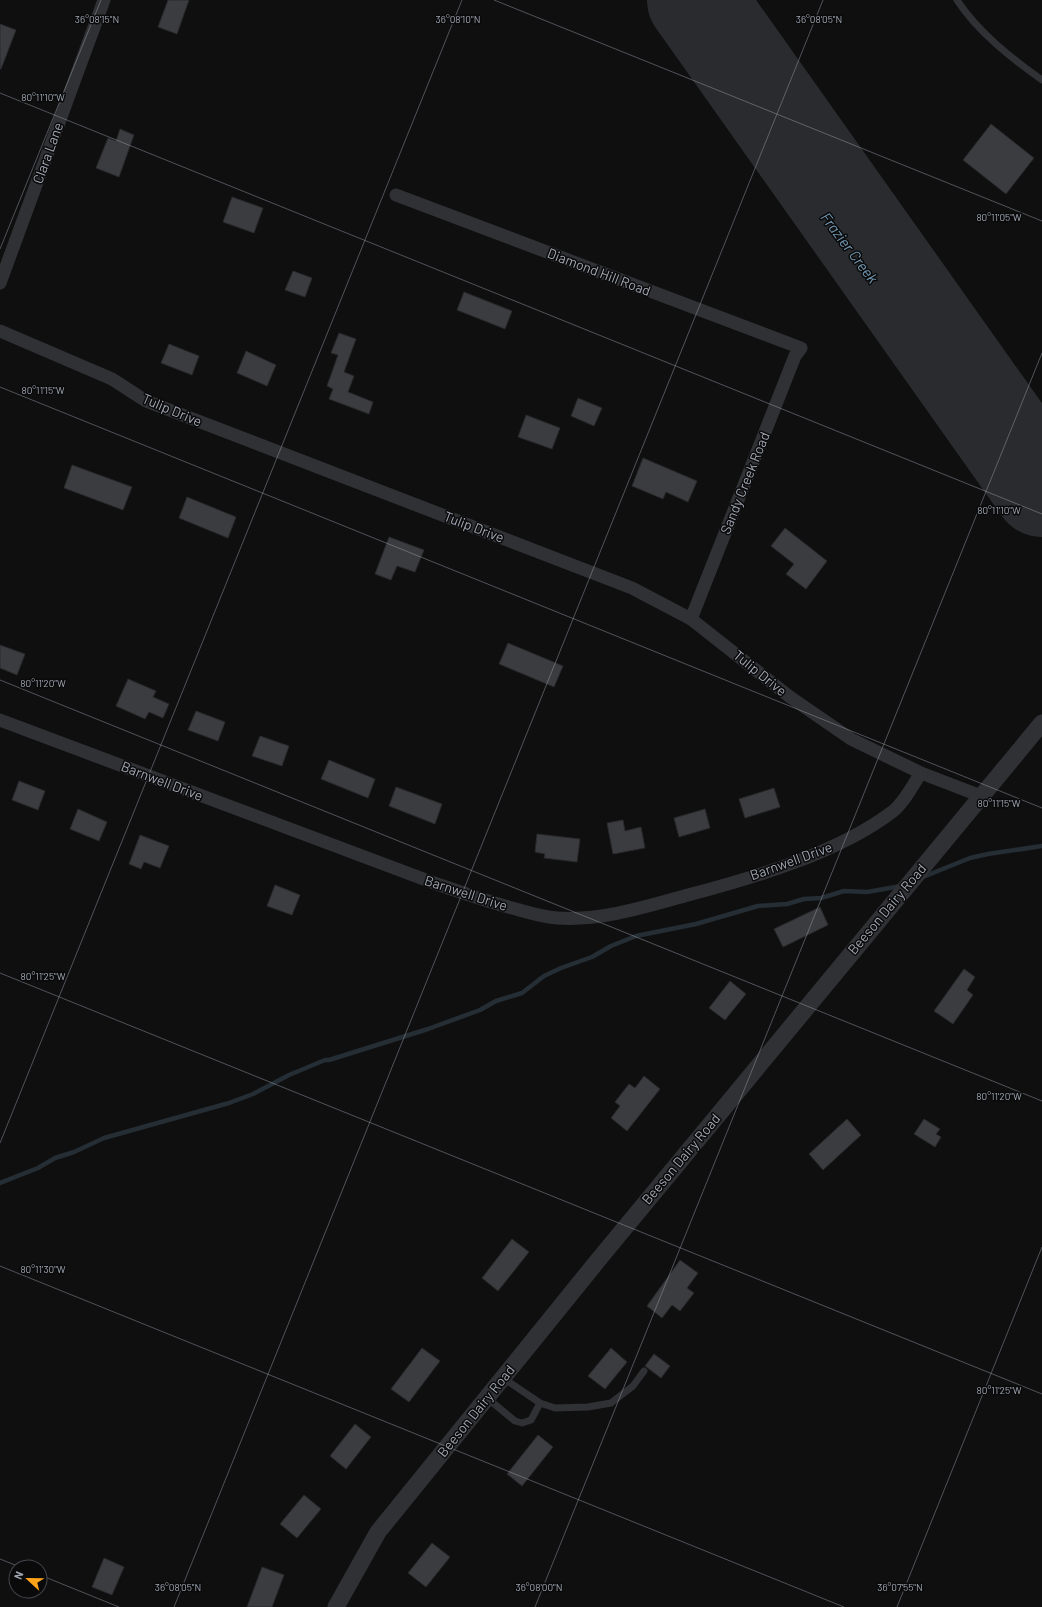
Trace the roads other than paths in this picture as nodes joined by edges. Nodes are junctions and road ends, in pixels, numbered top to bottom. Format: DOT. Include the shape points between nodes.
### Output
graph roads {
  1 [pos="104,0"];
  2 [pos="957,0"];
  3 [pos="1042,80"];
  4 [pos="396,195"];
  5 [pos="0,283"];
  6 [pos="0,331"];
  7 [pos="801,348"];
  8 [pos="691,619"];
  9 [pos="0,720"];
  10 [pos="1042,723"];
  11 [pos="920,773"];
  12 [pos="981,796"];
  13 [pos="644,1371"];
  14 [pos="502,1378"];
  15 [pos="487,1398"];
  16 [pos="540,1402"];
  17 [pos="336,1607"];
  1 -- 5 [label="street, Clara Lane"];
  2 -- 3 [label="lane" via="968,16 989,37"];
  4 -- 7 [label="street, Diamond Hill Road"];
  6 -- 8 [label="street, Tulip Drive" via="112,379 146,401 632,588"];
  7 -- 8 [label="street, Sandy Creek Road" via="795,356"];
  8 -- 11 [label="street, Tulip Drive" via="790,697 851,739"];
  9 -- 11 [label="street, Barnwell Drive" via="478,899 556,918 602,916 648,906 718,887 800,860 877,823 902,801"];
  10 -- 12 [label="street, Beeson Dairy Road"];
  11 -- 12 [label="street, Tulip Drive"];
  12 -- 14 [label="street, Beeson Dairy Road"];
  13 -- 16 [label="lane" via="633,1386 611,1403 555,1408"];
  14 -- 15 [label="street, Beeson Dairy Road"];
  14 -- 16 [label="lane"];
  15 -- 16 [label="lane" via="515,1421 522,1423 531,1420"];
  15 -- 17 [label="street, Beeson Dairy Road" via="378,1532"];
}
